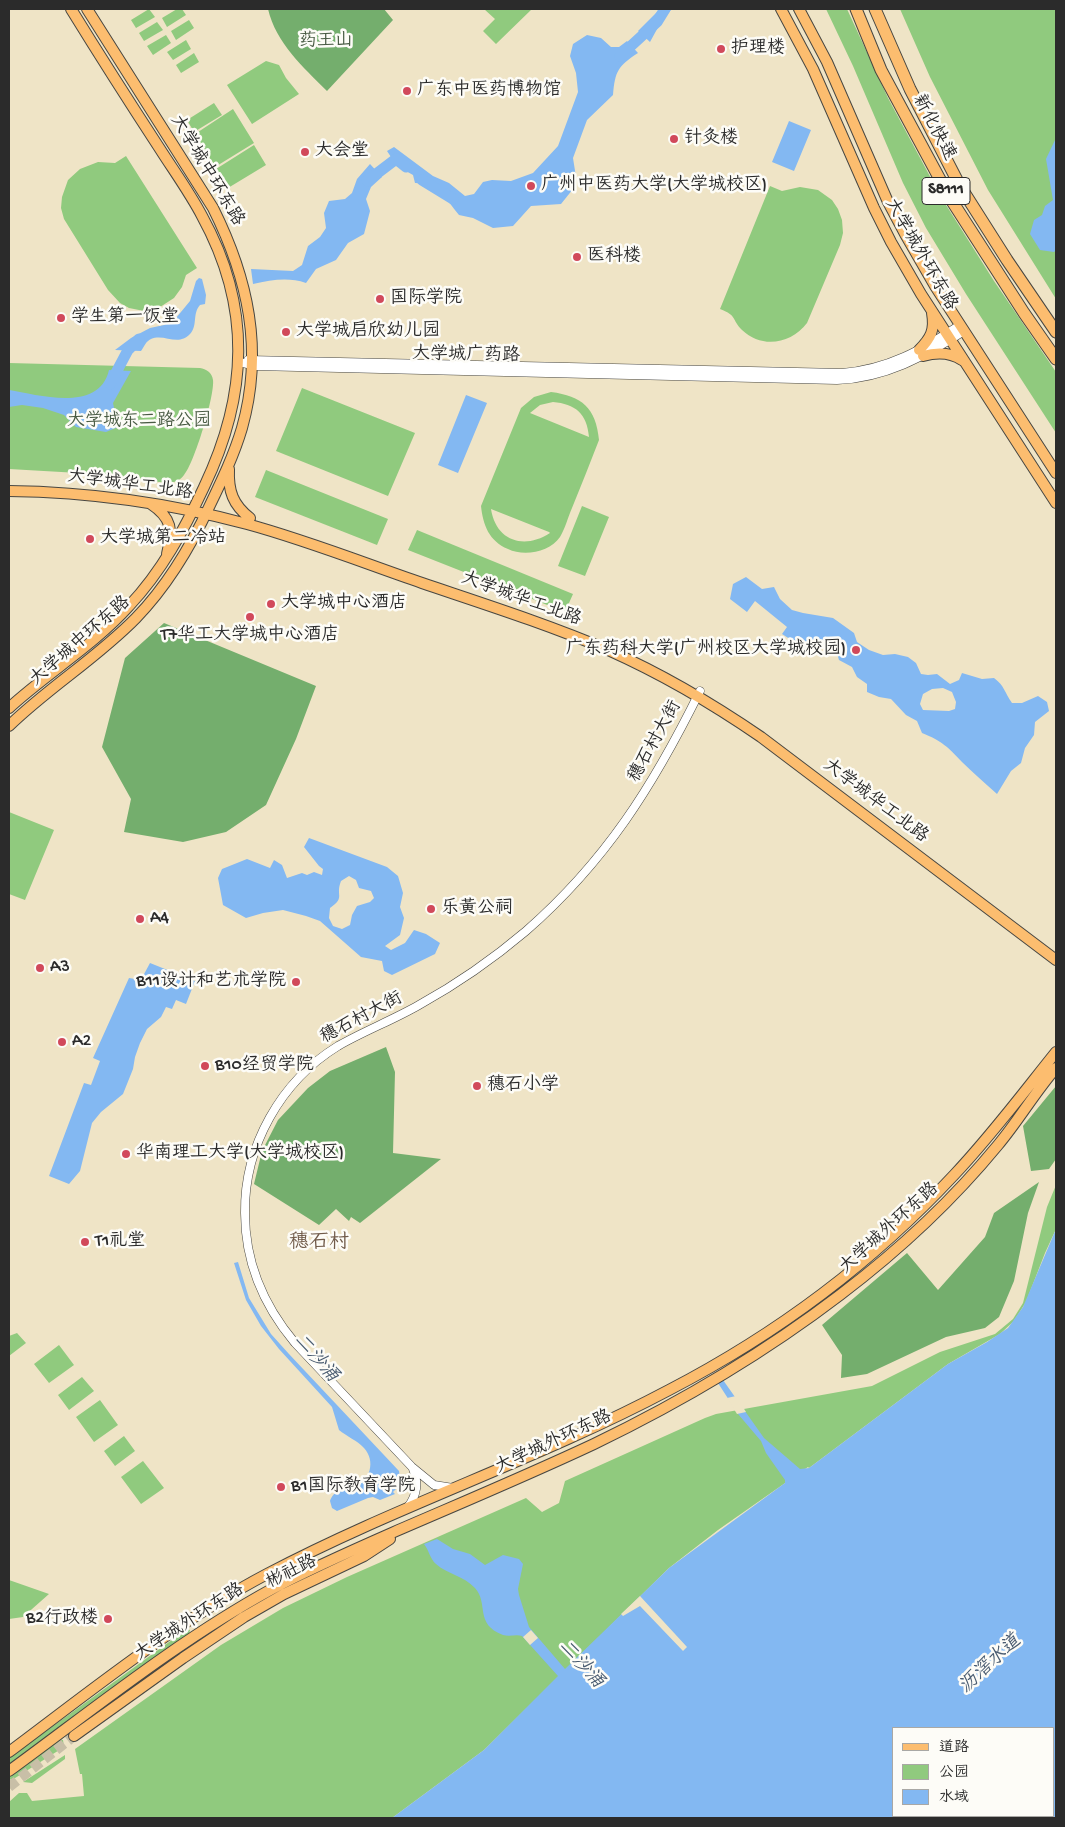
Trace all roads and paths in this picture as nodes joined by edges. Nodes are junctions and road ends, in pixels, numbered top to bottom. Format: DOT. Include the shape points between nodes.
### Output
graph roads {
  1 [pos="71,9"];
  2 [pos="87,9"];
  3 [pos="781,9"];
  4 [pos="799,9"];
  5 [pos="875,9"];
  6 [pos="856,10"];
  7 [pos="935,286"];
  8 [pos="921,294"];
  9 [pos="930,308"];
  10 [pos="962,328"];
  11 [pos="1056,332"];
  12 [pos="949,337"];
  13 [pos="921,353"];
  14 [pos="1056,359"];
  15 [pos="239,362"];
  16 [pos="252,362"];
  17 [pos="968,366"];
  18 [pos="230,462"];
  19 [pos="1056,474"];
  20 [pos="9,484"];
  21 [pos="9,491"];
  22 [pos="148,502"];
  23 [pos="1056,503"];
  24 [pos="195,508"];
  25 [pos="208,511"];
  26 [pos="250,518"];
  27 [pos="164,562"];
  28 [pos="699,694"];
  29 [pos="9,708"];
  30 [pos="9,726"];
  31 [pos="1056,952"];
  32 [pos="1056,960"];
  33 [pos="1056,1052"];
  34 [pos="1056,1068"];
  35 [pos="412,1468"];
  36 [pos="457,1487"];
  37 [pos="405,1510"];
  38 [pos="402,1529"];
  39 [pos="292,1561"];
  40 [pos="300,1575"];
  41 [pos="187,1622"];
  42 [pos="196,1635"];
  43 [pos="74,1736"];
  44 [pos="9,1752"];
  45 [pos="9,1771"];
  1 -- 15 [label="main road, 大学城中环东路" via="207,226 232,290 238,325"];
  2 -- 16 [label="main road, 大学城中环东路" via="222,226 246,296"];
  3 -- 8 [label="main road, 大学城外环东路" via="813,69 880,223"];
  4 -- 7 [label="main road, 大学城外环东路" via="828,62 895,216"];
  5 -- 11 [label="highway, 新化快速 / S8111" via="910,89 960,186"];
  6 -- 14 [label="highway, 新化快速 / S8111" via="882,70 950,198"];
  7 -- 8 [label="main road" via="936,293 932,297 925,298"];
  7 -- 10 [label="main road, 大学城外环东路"];
  8 -- 9 [label="main road, 大学城外环东路"];
  9 -- 12 [label="main road, 大学城外环东路"];
  9 -- 13 [label="main road" via="933,330"];
  10 -- 12 [label="street, 大学城广药路"];
  10 -- 19 [label="main road, 大学城外环东路"];
  12 -- 13 [label="street, 大学城广药路"];
  12 -- 17 [label="main road, 大学城外环东路"];
  13 -- 16 [label="street, 大学城广药路" via="902,367 881,374 831,380"];
  13 -- 17 [label="main road" via="948,354"];
  15 -- 16 [label="street, 大学城广药路"];
  15 -- 24 [label="main road, 大学城中环东路" via="227,432"];
  16 -- 18 [label="main road, 大学城中环东路" via="244,421"];
  17 -- 23 [label="main road, 大学城外环东路"];
  18 -- 25 [label="main road, 大学城中环东路"];
  18 -- 26 [label="main road" via="231,495 237,507"];
  20 -- 24 [label="main road, 大学城华工北路" via="102,490 160,498"];
  21 -- 22 [label="main road, 大学城华工北路" via="69,493"];
  22 -- 24 [label="main road, 大学城华工北路"];
  22 -- 27 [label="main road" via="169,524 170,537"];
  24 -- 25 [label="main road, 大学城华工北路"];
  24 -- 27 [label="main road, 大学城中环东路"];
  25 -- 26 [label="main road, 大学城华工北路"];
  25 -- 28 [label="main road, 大学城华工北路" via="550,627"];
  25 -- 30 [label="main road, 大学城中环东路" via="180,562 137,617"];
  26 -- 28 [label="main road, 大学城华工北路" via="571,628 630,654"];
  27 -- 29 [label="main road, 大学城中环东路" via="113,622"];
  28 -- 31 [label="main road, 大学城华工北路" via="781,744"];
  28 -- 32 [label="main road, 大学城华工北路"];
  28 -- 35 [label="street, 穗石村大街" via="672,748 638,804 605,849 559,900 511,943 459,981 319,1059 279,1102 258,1141 248,1179 245,1216 250,1258 264,1297 296,1343"];
  33 -- 36 [label="main road, 大学城外环东路" via="955,1175 912,1218 843,1277 763,1335 669,1391"];
  34 -- 38 [label="main road, 大学城外环东路" via="999,1144 936,1212 854,1284 773,1343 675,1402 586,1448"];
  35 -- 36 [label="street, 穗石村大街" via="434,1485"];
  35 -- 37 [label="street" via="417,1490"];
  36 -- 37 [label="main road, 大学城外环东路"];
  37 -- 39 [label="main road, 大学城外环东路"];
  38 -- 40 [label="main road, 大学城外环东路"];
  38 -- 43 [label="main road, 彬社路" via="370,1553 244,1617"];
  39 -- 40 [label="main road" via="289,1572"];
  39 -- 41 [label="main road, 大学城外环东路"];
  40 -- 42 [label="main road, 大学城外环东路"];
  41 -- 42 [label="main road"];
  41 -- 44 [label="main road, 大学城外环东路"];
  42 -- 45 [label="main road, 大学城外环东路"];
}
